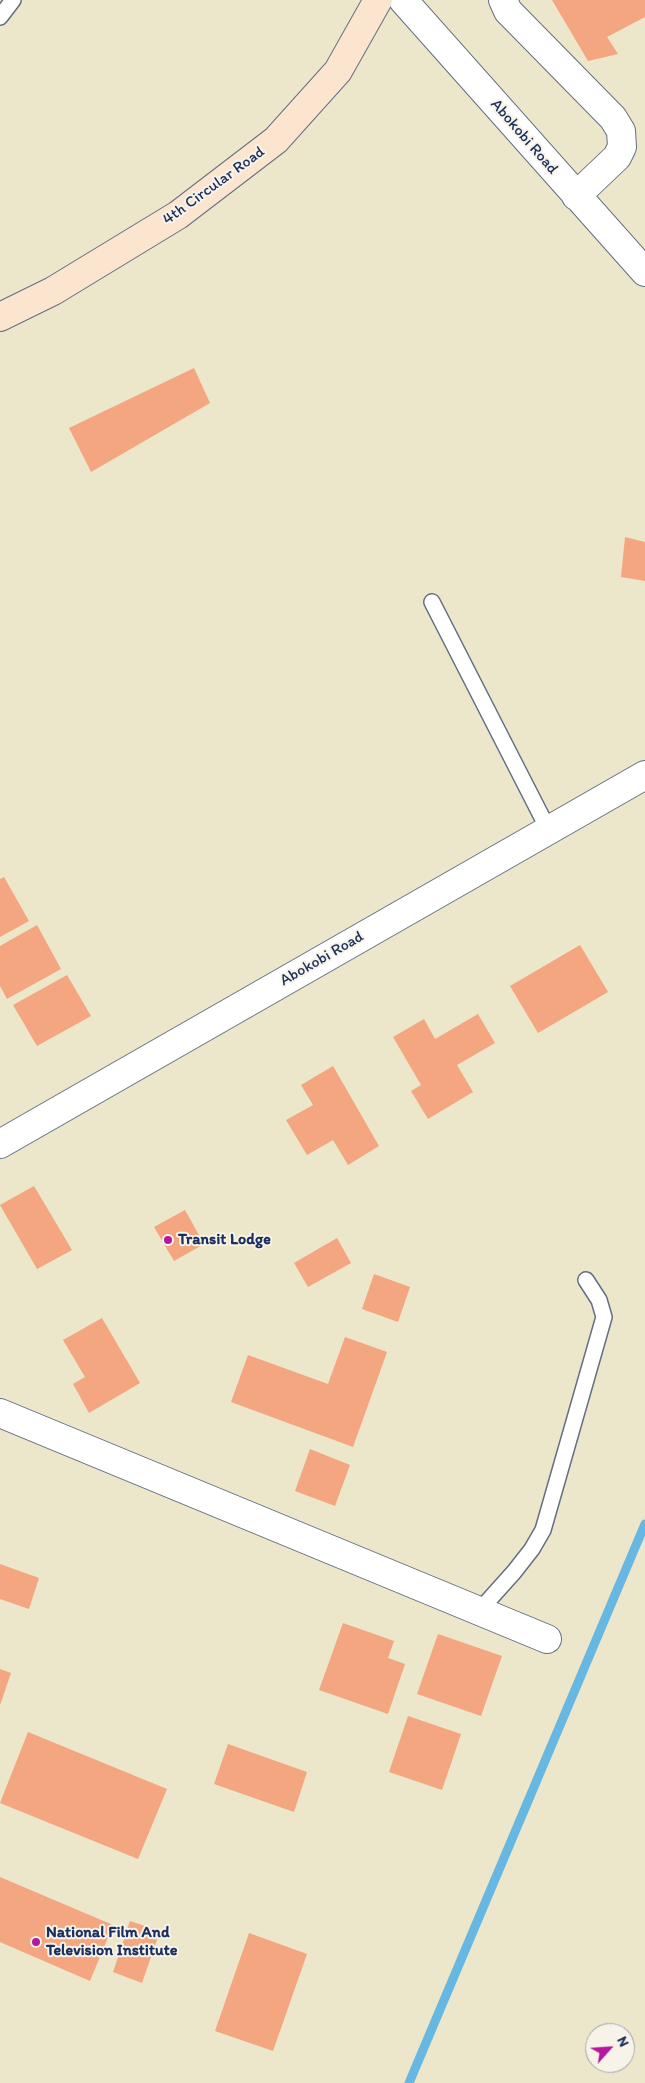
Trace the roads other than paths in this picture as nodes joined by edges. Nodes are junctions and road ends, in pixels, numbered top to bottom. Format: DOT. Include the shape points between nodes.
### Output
graph roads {
  1 [pos="13,0"];
  2 [pos="378,0"];
  3 [pos="404,0"];
  4 [pos="503,0"];
  5 [pos="0,17"];
  6 [pos="576,196"];
  7 [pos="645,272"];
  8 [pos="0,317"];
  9 [pos="432,602"];
  10 [pos="645,775"];
  11 [pos="548,829"];
  12 [pos="0,1144"];
  13 [pos="586,1280"];
  14 [pos="0,1413"];
  15 [pos="479,1611"];
  16 [pos="547,1639"];
  1 -- 5 [label="lane"];
  2 -- 8 [label="street, 4th Circular Road" via="338,71 276,140 178,214 53,290"];
  3 -- 6 [label="street, Abokobi Road"];
  4 -- 6 [label="street" via="508,11 613,118 621,131 622,147 617,157"];
  6 -- 7 [label="street, Abokobi Road"];
  9 -- 11 [label="lane"];
  10 -- 11 [label="street, Abokobi Road"];
  11 -- 12 [label="street, Abokobi Road"];
  13 -- 15 [label="lane" via="599,1300 604,1317 543,1530 514,1572"];
  14 -- 15 [label="street"];
  15 -- 16 [label="street"];
}
